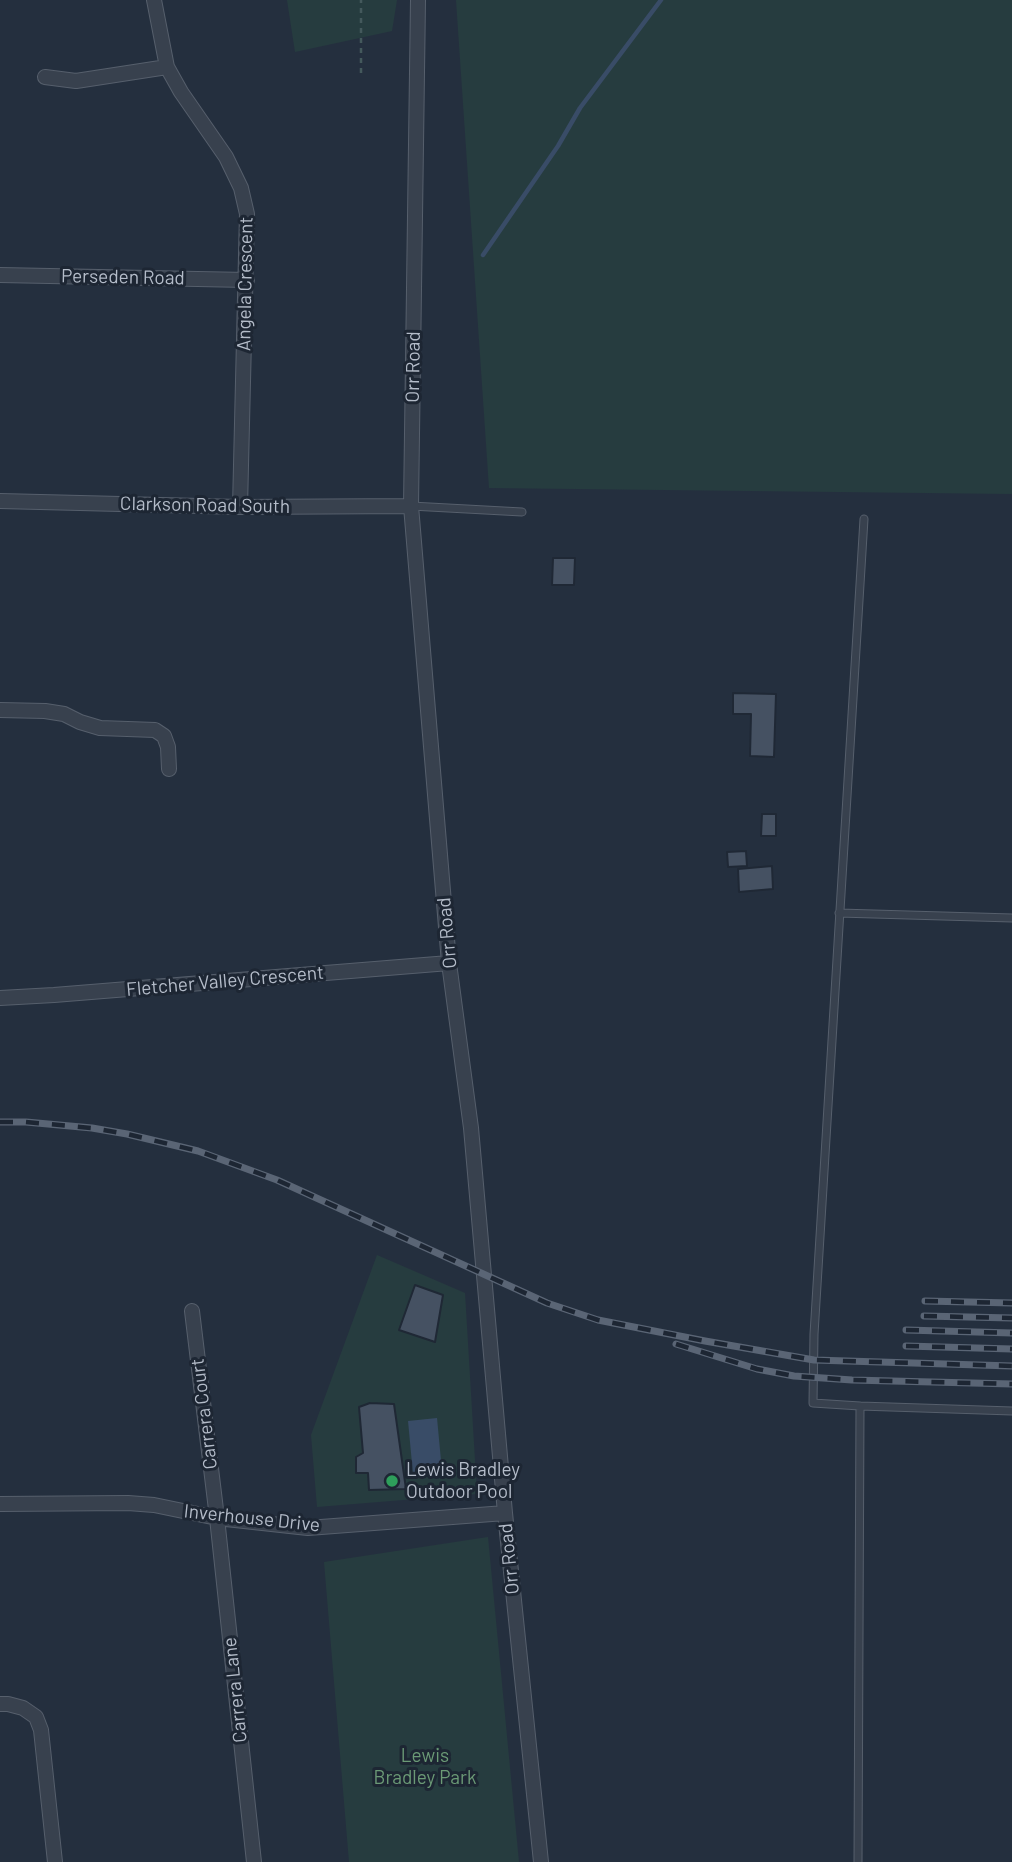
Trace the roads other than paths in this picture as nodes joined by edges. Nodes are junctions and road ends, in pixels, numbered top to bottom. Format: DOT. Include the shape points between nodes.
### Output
graph roads {
  1 [pos="154,0"];
  2 [pos="418,0"];
  3 [pos="167,67"];
  4 [pos="45,77"];
  5 [pos="0,275"];
  6 [pos="247,280"];
  7 [pos="0,501"];
  8 [pos="411,506"];
  9 [pos="240,507"];
  10 [pos="522,512"];
  11 [pos="864,519"];
  12 [pos="0,710"];
  13 [pos="169,769"];
  14 [pos="839,913"];
  15 [pos="1012,919"];
  16 [pos="449,963"];
  17 [pos="0,998"];
  18 [pos="192,1311"];
  19 [pos="860,1406"];
  20 [pos="1012,1410"];
  21 [pos="0,1504"];
  22 [pos="505,1513"];
  23 [pos="217,1518"];
  24 [pos="0,1704"];
  25 [pos="55,1862"];
  26 [pos="254,1862"];
  27 [pos="541,1862"];
  28 [pos="858,1862"];
  1 -- 3 [label="street, Angela Crescent"];
  2 -- 8 [label="street, Orr Road"];
  3 -- 4 [label="street" via="76,81"];
  3 -- 6 [label="street, Angela Crescent" via="241,188 247,214"];
  5 -- 6 [label="street, Perseden Road"];
  6 -- 9 [label="street, Angela Crescent"];
  7 -- 9 [label="street, Clarkson Road South"];
  8 -- 9 [label="street, Clarkson Road South"];
  8 -- 10 [label="lane"];
  8 -- 16 [label="street, Orr Road"];
  11 -- 14 [label="lane"];
  12 -- 13 [label="street" via="45,710 100,728 155,730 164,736 168,747"];
  14 -- 15 [label="lane"];
  14 -- 19 [label="lane" via="813,1403"];
  16 -- 17 [label="street, Fletcher Valley Crescent"];
  16 -- 22 [label="street, Orr Road" via="471,1128"];
  18 -- 23 [label="street, Carrera Court"];
  19 -- 20 [label="lane"];
  19 -- 28 [label="lane"];
  21 -- 23 [label="street, Inverhouse Drive" via="128,1503"];
  22 -- 23 [label="street, Inverhouse Drive" via="308,1528"];
  22 -- 27 [label="street, Orr Road"];
  23 -- 26 [label="street, Carrera Lane"];
  24 -- 25 [label="street" via="23,1707 36,1717 41,1730"];
}
